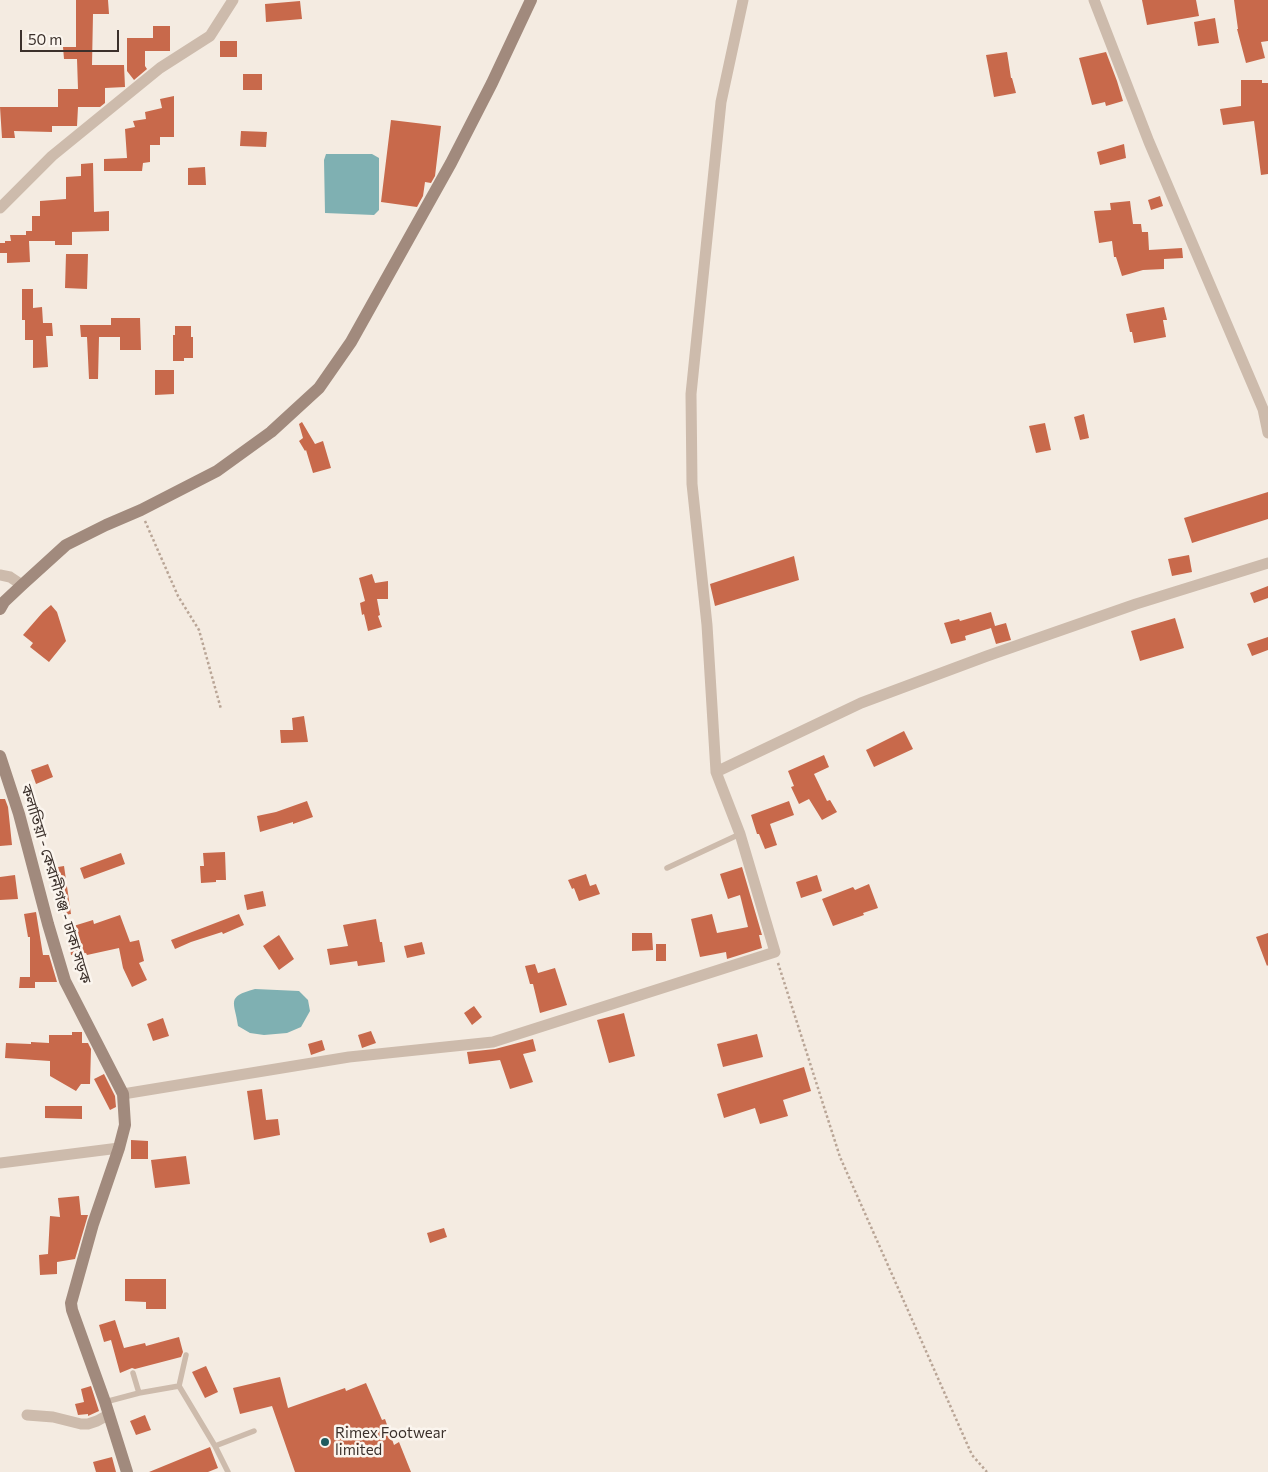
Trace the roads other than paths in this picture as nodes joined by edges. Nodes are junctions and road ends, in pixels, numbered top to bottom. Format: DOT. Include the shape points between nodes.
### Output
graph roads {
  1 [pos="233,0"];
  2 [pos="531,0"];
  3 [pos="743,0"];
  4 [pos="1094,0"];
  5 [pos="0,208"];
  6 [pos="1268,433"];
  7 [pos="1268,563"];
  8 [pos="0,575"];
  9 [pos="22,584"];
  10 [pos="2,606"];
  11 [pos="0,756"];
  12 [pos="716,772"];
  13 [pos="740,834"];
  14 [pos="667,868"];
  15 [pos="123,1094"];
  16 [pos="119,1148"];
  17 [pos="0,1163"];
  18 [pos="186,1355"];
  19 [pos="133,1373"];
  20 [pos="180,1386"];
  21 [pos="140,1393"];
  22 [pos="107,1408"];
  23 [pos="27,1414"];
  24 [pos="254,1431"];
  25 [pos="216,1446"];
  26 [pos="127,1472"];
  27 [pos="228,1472"];
  1 -- 5 [label="street" via="210,36 160,68 52,156"];
  2 -- 9 [label="main road" via="451,163 351,342 319,388 271,432 217,471 66,545"];
  3 -- 12 [label="street" via="722,102 691,394 692,484 707,625"];
  4 -- 6 [label="street" via="1149,142 1263,409"];
  7 -- 12 [label="street" via="1117,610 861,703"];
  8 -- 9 [label="street"];
  9 -- 10 [label="main road"];
  11 -- 15 [label="main road, কলাতিয়া - কেরানীগঞ্জ - ঢাকা সড়ক" via="65,981"];
  12 -- 13 [label="street"];
  13 -- 14 [label="lane"];
  13 -- 15 [label="street" via="775,952 493,1042 349,1057"];
  15 -- 16 [label="main road, কলাতিয়া - কেরানীগঞ্জ - ঢাকা সড়ক" via="125,1125"];
  16 -- 17 [label="street"];
  16 -- 22 [label="main road, কলাতিয়া - কেরানীগঞ্জ - ঢাকা সড়ক" via="71,1303"];
  18 -- 20 [label="lane"];
  19 -- 21 [label="lane"];
  20 -- 21 [label="lane"];
  20 -- 25 [label="lane"];
  21 -- 22 [label="lane"];
  22 -- 23 [label="street" via="97,1421 88,1424"];
  22 -- 26 [label="main road, কলাতিয়া - কেরানীগঞ্জ - ঢাকা সড়ক"];
  24 -- 25 [label="lane"];
  25 -- 27 [label="lane"];
}
